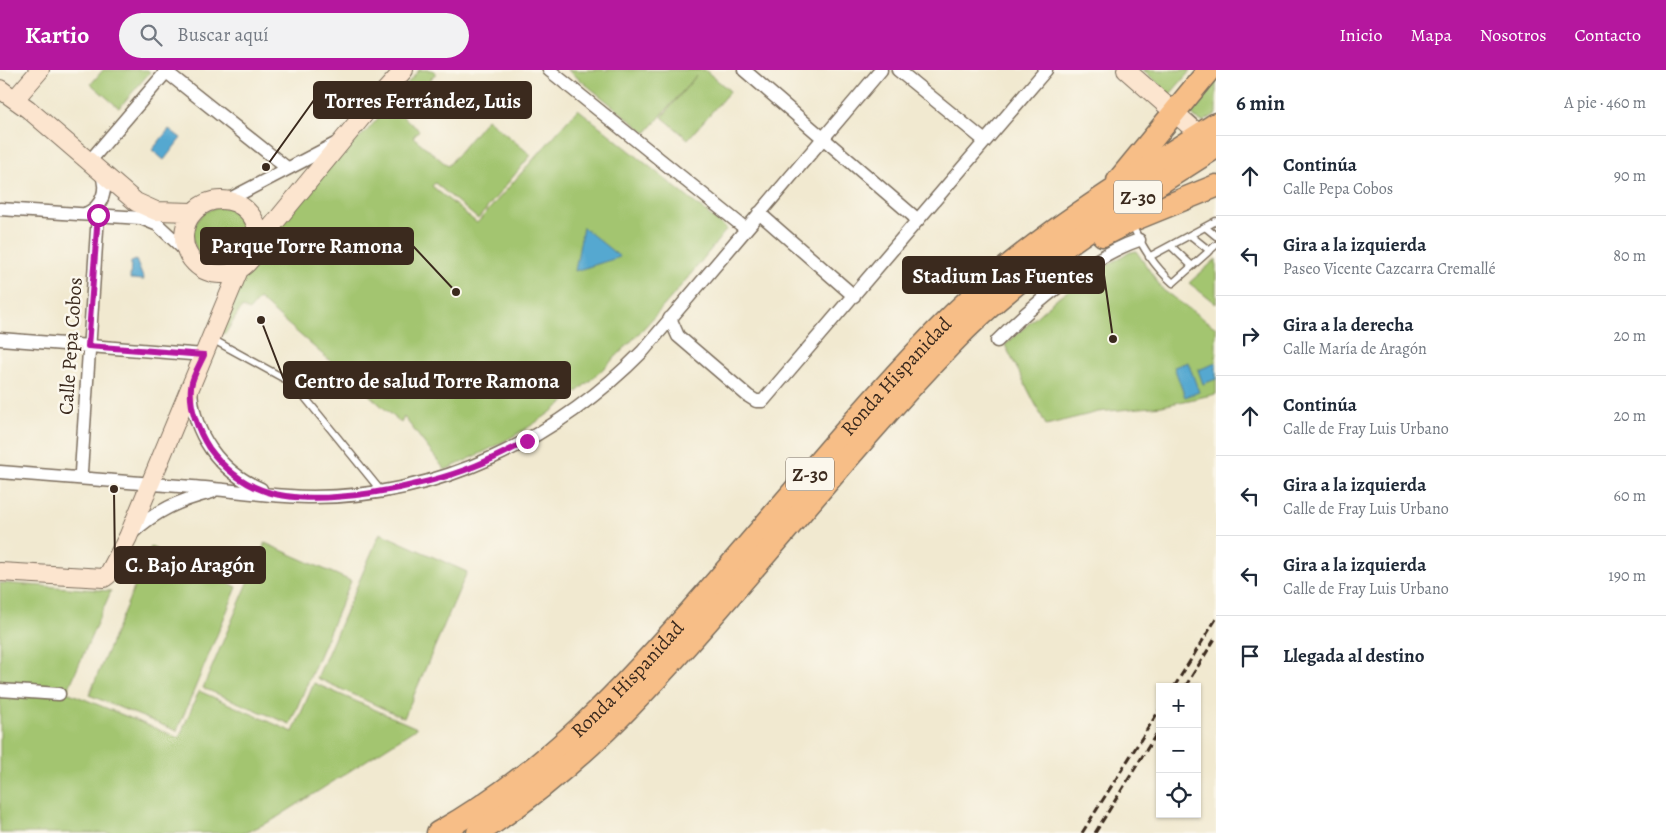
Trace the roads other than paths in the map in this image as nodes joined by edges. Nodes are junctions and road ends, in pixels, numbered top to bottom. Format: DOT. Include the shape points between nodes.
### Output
graph roads {
  1 [pos="40,70"];
  2 [pos="404,70"];
  3 [pos="549,70"];
  4 [pos="744,70"];
  5 [pos="881,70"];
  6 [pos="898,70"];
  7 [pos="1046,70"];
  8 [pos="1126,70"];
  9 [pos="1208,70"];
  10 [pos="165,71"];
  11 [pos="0,89"];
  12 [pos="15,100"];
  13 [pos="1174,112"];
  14 [pos="980,137"];
  15 [pos="823,140"];
  16 [pos="1212,140"];
  17 [pos="342,141"];
  18 [pos="94,166"];
  19 [pos="287,168"];
  20 [pos="1216,186"];
  21 [pos="1110,192"];
  22 [pos="228,200"];
  23 [pos="0,209"];
  24 [pos="193,212"];
  25 [pos="80,215"];
  26 [pos="98,215"];
  27 [pos="763,217"];
  28 [pos="918,220"];
  29 [pos="1216,221"];
  30 [pos="1204,227"];
  31 [pos="746,230"];
  32 [pos="1135,231"];
  33 [pos="1190,235"];
  34 [pos="1216,236"];
  35 [pos="257,244"];
  36 [pos="1216,245"];
  37 [pos="1171,246"];
  38 [pos="1062,249"];
  39 [pos="1210,251"];
  40 [pos="189,254"];
  41 [pos="1149,257"];
  42 [pos="1192,266"];
  43 [pos="240,270"];
  44 [pos="850,292"];
  45 [pos="670,318"];
  46 [pos="658,335"];
  47 [pos="678,336"];
  48 [pos="211,338"];
  49 [pos="0,339"];
  50 [pos="997,341"];
  51 [pos="88,346"];
  52 [pos="204,355"];
  53 [pos="191,385"];
  54 [pos="0,472"];
  55 [pos="79,478"];
  56 [pos="150,483"];
  57 [pos="222,489"];
  58 [pos="381,491"];
  59 [pos="278,495"];
  60 [pos="128,537"];
  61 [pos="0,572"];
  62 [pos="0,690"];
  63 [pos="59,694"];
  64 [pos="438,833"];
  65 [pos="478,833"];
  1 -- 12 [label="street"];
  2 -- 17 [label="street"];
  3 -- 31 [label="street"];
  4 -- 15 [label="street"];
  5 -- 15 [label="street"];
  6 -- 14 [label="street"];
  7 -- 14 [label="street"];
  8 -- 13 [label="street"];
  9 -- 13 [label="highway"];
  10 -- 18 [label="street"];
  10 -- 19 [label="street"];
  11 -- 12 [label="street"];
  12 -- 18 [label="street"];
  13 -- 16 [label="street"];
  13 -- 21 [label="highway"];
  14 -- 28 [label="street"];
  15 -- 27 [label="street"];
  15 -- 28 [label="street"];
  16 -- 21 [label="highway, Ronda Hispanidad / Z-30"];
  16 -- 38 [label="highway, Ronda Hispanidad / Z-30"];
  17 -- 19 [label="street"];
  17 -- 35 [label="street"];
  18 -- 24 [label="street" via="145,208"];
  18 -- 25 [label="street" via="104,188 100,203 93,211"];
  19 -- 22 [label="street"];
  20 -- 32 [label="highway"];
  21 -- 64 [label="highway, Ronda Hispanidad / Z-30" via="1004,269 935,332 650,658 598,713 503,793"];
  22 -- 24 [label="street" via="209,201"];
  22 -- 35 [label="street" via="248,211 255,221"];
  23 -- 25 [label="street"];
  24 -- 40 [label="street" via="184,232"];
  25 -- 26 [label="street"];
  26 -- 40 [label="street" via="127,215 149,220"];
  26 -- 51 [label="street, Calle Pepa Cobos"];
  27 -- 31 [label="street"];
  27 -- 44 [label="street"];
  28 -- 44 [label="street"];
  29 -- 30 [label="lane"];
  30 -- 33 [label="lane"];
  30 -- 34 [label="lane"];
  31 -- 45 [label="street"];
  32 -- 38 [label="highway"];
  32 -- 41 [label="lane"];
  32 -- 50 [label="street" via="1127,244 1039,302"];
  33 -- 37 [label="lane"];
  33 -- 39 [label="lane"];
  35 -- 43 [label="street" via="252,257"];
  36 -- 39 [label="lane"];
  37 -- 41 [label="lane"];
  37 -- 42 [label="lane"];
  38 -- 65 [label="highway, Ronda Hispanidad / Z-30" via="981,314 951,344 638,700 560,774"];
  39 -- 42 [label="lane"];
  40 -- 43 [label="street" via="214,274"];
  41 -- 42 [label="lane" via="1174,283"];
  43 -- 48 [label="street"];
  44 -- 47 [label="street" via="763,401 748,396"];
  45 -- 46 [label="street"];
  45 -- 47 [label="street"];
  46 -- 47 [label="street"];
  46 -- 58 [label="street" via="587,402 527,441 474,467"];
  48 -- 52 [label="street"];
  48 -- 58 [label="lane" via="294,384"];
  49 -- 51 [label="street"];
  51 -- 52 [label="street"];
  51 -- 55 [label="street, Calle Pepa Cobos"];
  52 -- 53 [label="street"];
  53 -- 56 [label="street"];
  53 -- 59 [label="street" via="194,416 215,456 243,481"];
  54 -- 55 [label="street"];
  55 -- 56 [label="street"];
  56 -- 57 [label="street"];
  56 -- 60 [label="street"];
  57 -- 59 [label="street"];
  57 -- 60 [label="street" via="179,501 143,523"];
  58 -- 59 [label="street" via="318,497"];
  60 -- 61 [label="street" via="104,578"];
  62 -- 63 [label="street"];
}
